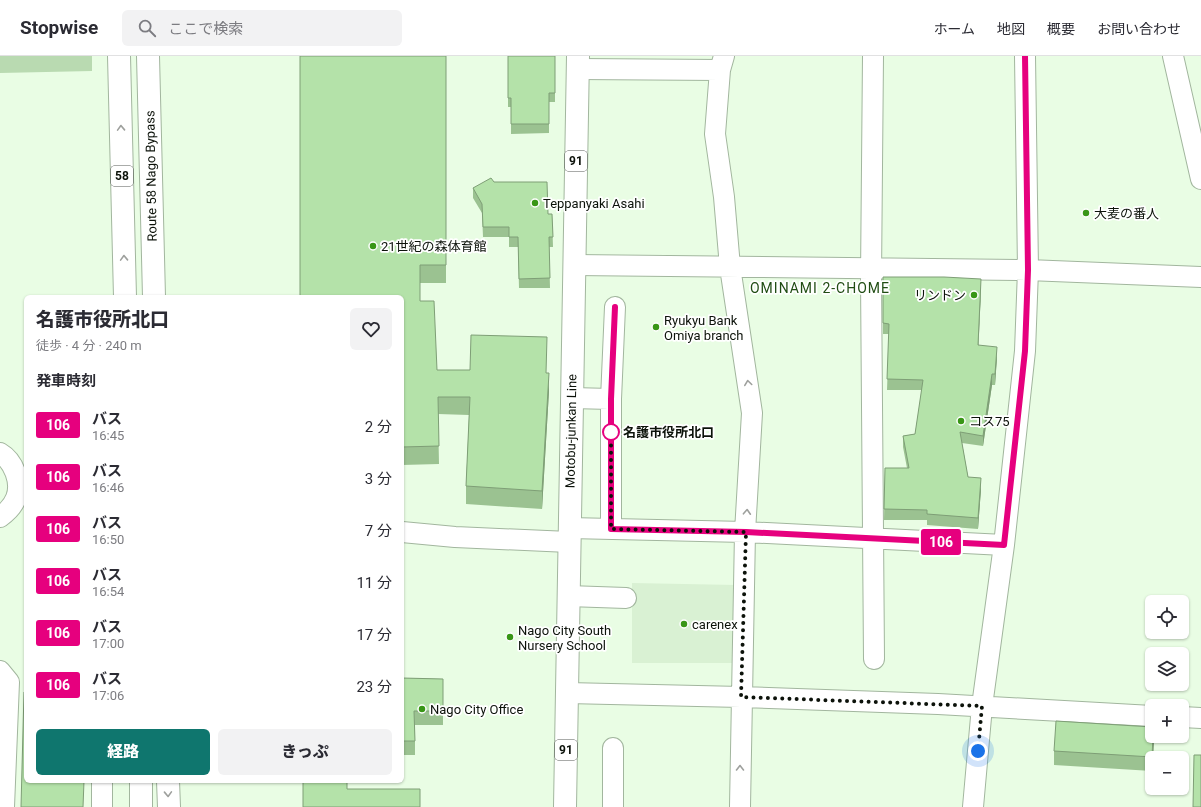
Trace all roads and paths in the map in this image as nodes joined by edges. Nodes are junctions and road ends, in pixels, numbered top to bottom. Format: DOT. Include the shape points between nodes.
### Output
graph roads {
  1 [pos="119,56"];
  2 [pos="148,56"];
  3 [pos="873,56"];
  4 [pos="1025,56"];
  5 [pos="1173,56"];
  6 [pos="578,62"];
  7 [pos="722,63"];
  8 [pos="1201,179"];
  9 [pos="574,265"];
  10 [pos="730,266"];
  11 [pos="871,268"];
  12 [pos="1028,270"];
  13 [pos="1201,276"];
  14 [pos="125,295"];
  15 [pos="154,295"];
  16 [pos="615,307"];
  17 [pos="572,398"];
  18 [pos="611,399"];
  19 [pos="0,453"];
  20 [pos="22,486"];
  21 [pos="0,517"];
  22 [pos="611,529"];
  23 [pos="404,532"];
  24 [pos="746,532"];
  25 [pos="569,535"];
  26 [pos="872,539"];
  27 [pos="1004,545"];
  28 [pos="568,596"];
  29 [pos="626,598"];
  30 [pos="874,659"];
  31 [pos="12,679"];
  32 [pos="567,693"];
  33 [pos="741,697"];
  34 [pos="982,706"];
  35 [pos="1145,716"];
  36 [pos="1189,717"];
  37 [pos="1201,718"];
  38 [pos="613,748"];
  39 [pos="102,783"];
  40 [pos="141,783"];
  41 [pos="168,783"];
  42 [pos="4,807"];
  43 [pos="102,807"];
  44 [pos="141,807"];
  45 [pos="169,807"];
  46 [pos="565,807"];
  47 [pos="613,807"];
  48 [pos="740,807"];
  49 [pos="973,807"];
  14 -- 1 [label="main road, 58, one-way"];
  2 -- 15 [label="main road, Route 58 Nago Bypass / 58"];
  3 -- 11 [label="street"];
  4 -- 12 [label="street"];
  5 -- 8 [label="street"];
  6 -- 7 [label="street"];
  6 -- 9 [label="main road, Motobu-junkan Line / 91"];
  7 -- 10 [label="street" via="715,134"];
  9 -- 10 [label="street"];
  9 -- 17 [label="main road, Motobu-junkan Line / 91"];
  10 -- 11 [label="street"];
  24 -- 10 [label="street, one-way" via="752,414"];
  11 -- 12 [label="street"];
  11 -- 26 [label="street"];
  12 -- 13 [label="street"];
  12 -- 27 [label="street" via="1025,351"];
  16 -- 18 [label="street"];
  17 -- 18 [label="street"];
  17 -- 25 [label="main road, Motobu-junkan Line / 91"];
  18 -- 22 [label="street"];
  19 -- 20 [label="street" via="14,468"];
  20 -- 21 [label="street" via="9,510"];
  22 -- 24 [label="street"];
  22 -- 25 [label="street"];
  23 -- 25 [label="street" via="455,537"];
  24 -- 26 [label="street"];
  24 -- 33 [label="street"];
  25 -- 28 [label="main road, Motobu-junkan Line / 91"];
  26 -- 27 [label="street"];
  26 -- 30 [label="street"];
  27 -- 34 [label="street"];
  28 -- 29 [label="street"];
  28 -- 32 [label="main road, Motobu-junkan Line / 91"];
  31 -- 42 [label="street"];
  32 -- 33 [label="street"];
  32 -- 46 [label="main road, Motobu-junkan Line / 91"];
  33 -- 34 [label="street"];
  48 -- 33 [label="street, one-way"];
  34 -- 35 [label="street"];
  34 -- 49 [label="street"];
  36 -- 37 [label="street"];
  38 -- 47 [label="street"];
  39 -- 43 [label="street"];
  40 -- 44 [label="main road"];
  41 -- 45 [label="main road, one-way"];
}
